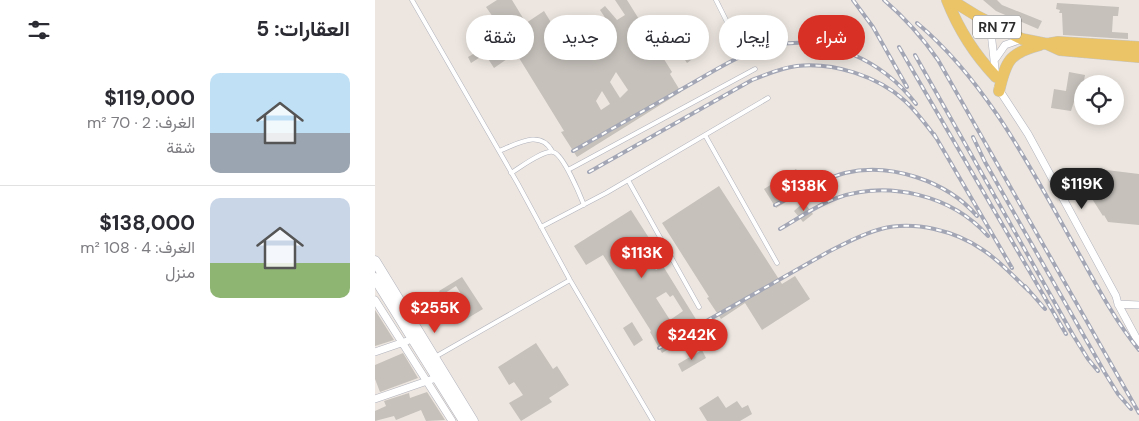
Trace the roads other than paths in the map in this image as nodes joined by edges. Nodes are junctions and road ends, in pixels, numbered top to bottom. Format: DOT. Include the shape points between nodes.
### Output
graph roads {
  1 [pos="412,0"];
  2 [pos="717,0"];
  3 [pos="947,0"];
  4 [pos="951,0"];
  5 [pos="724,15"];
  6 [pos="990,23"];
  7 [pos="1022,39"];
  8 [pos="1046,44"];
  9 [pos="1139,47"];
  10 [pos="1139,57"];
  11 [pos="995,60"];
  12 [pos="755,69"];
  13 [pos="996,77"];
  14 [pos="999,91"];
  15 [pos="768,98"];
  16 [pos="705,135"];
  17 [pos="499,151"];
  18 [pos="552,151"];
  19 [pos="568,170"];
  20 [pos="511,173"];
  21 [pos="628,180"];
  22 [pos="585,204"];
  23 [pos="541,227"];
  24 [pos="375,261"];
  25 [pos="777,263"];
  26 [pos="375,278"];
  27 [pos="570,280"];
  28 [pos="375,300"];
  29 [pos="1118,304"];
  30 [pos="1139,306"];
  31 [pos="699,307"];
  32 [pos="414,338"];
  33 [pos="403,342"];
  34 [pos="1139,343"];
  35 [pos="375,352"];
  36 [pos="435,357"];
  37 [pos="433,379"];
  38 [pos="375,399"];
  39 [pos="455,420"];
  40 [pos="473,421"];
  41 [pos="653,421"];
  1 -- 17 [label="lane"];
  2 -- 5 [label="lane"];
  3 -- 13 [label="main road" via="975,52"];
  4 -- 6 [label="main road, RN 77"];
  6 -- 7 [label="main road, RN 77"];
  6 -- 11 [label="street"];
  7 -- 8 [label="main road, RN 77"];
  7 -- 11 [label="street" via="1005,45"];
  8 -- 9 [label="main road, RN 77"];
  8 -- 10 [label="main road, RN 77" via="1060,50"];
  8 -- 14 [label="main road" via="1027,48 1012,57"];
  11 -- 13 [label="street"];
  12 -- 19 [label="lane"];
  13 -- 14 [label="street"];
  14 -- 29 [label="street" via="1028,134"];
  15 -- 16 [label="lane"];
  16 -- 21 [label="lane"];
  16 -- 25 [label="lane"];
  17 -- 18 [label="lane" via="534,138 548,144"];
  17 -- 20 [label="lane"];
  18 -- 19 [label="lane"];
  18 -- 20 [label="lane"];
  19 -- 22 [label="lane"];
  20 -- 23 [label="lane"];
  21 -- 22 [label="lane"];
  21 -- 31 [label="lane"];
  22 -- 23 [label="lane"];
  23 -- 27 [label="lane"];
  24 -- 36 [label="main road"];
  26 -- 32 [label="main road"];
  27 -- 36 [label="lane"];
  27 -- 41 [label="lane"];
  28 -- 33 [label="street"];
  29 -- 30 [label="street"];
  29 -- 34 [label="street"];
  32 -- 33 [label="street"];
  32 -- 37 [label="main road"];
  33 -- 35 [label="street"];
  33 -- 37 [label="street"];
  36 -- 40 [label="main road"];
  37 -- 38 [label="street"];
  37 -- 39 [label="main road"];
}
